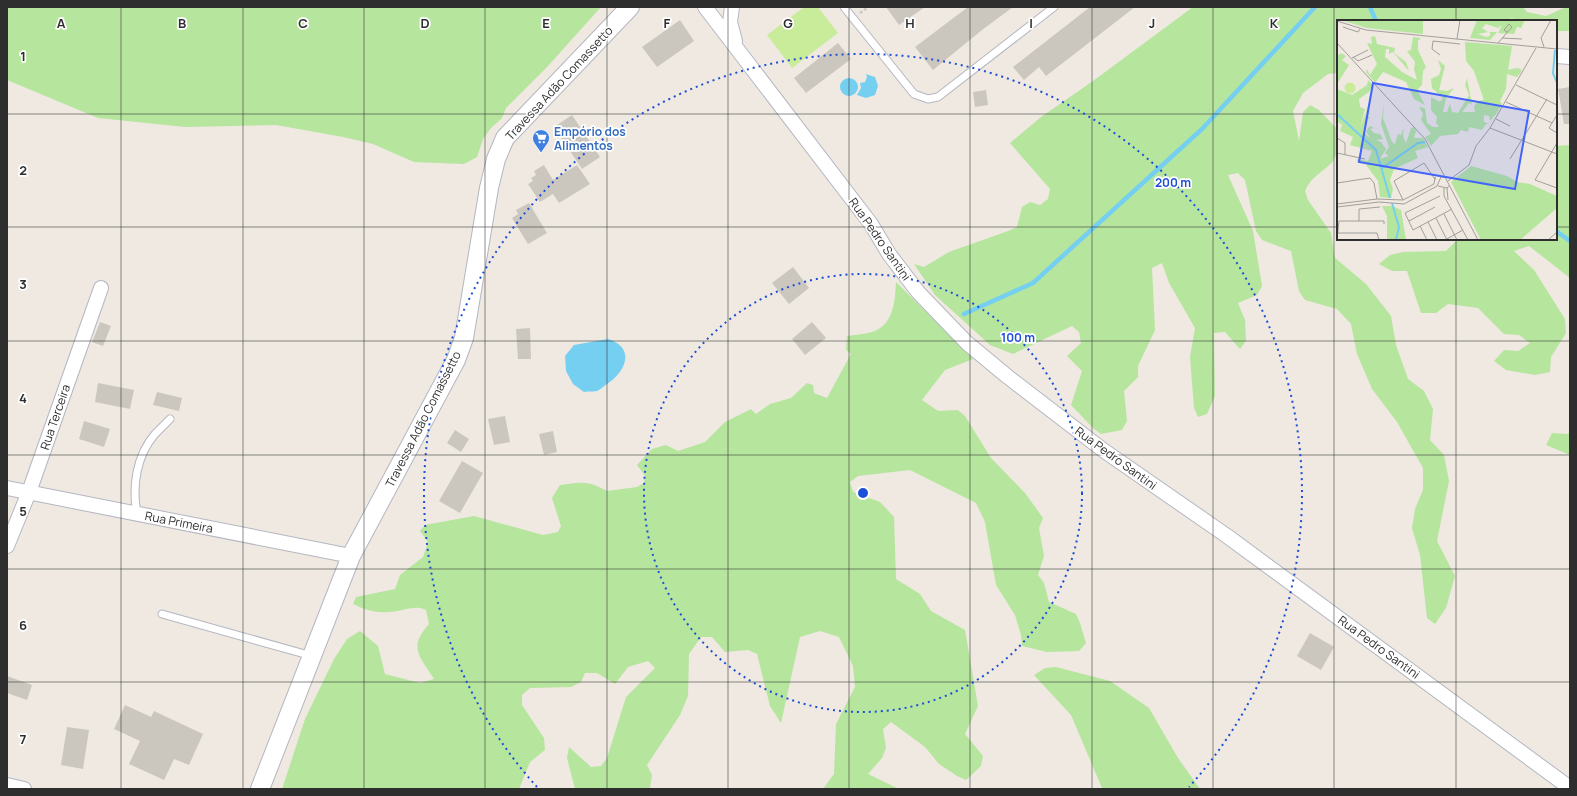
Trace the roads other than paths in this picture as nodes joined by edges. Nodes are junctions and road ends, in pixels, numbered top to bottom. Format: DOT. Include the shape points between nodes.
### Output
graph roads {
  1 [pos="630,7"];
  2 [pos="705,7"];
  3 [pos="732,7"];
  4 [pos="844,7"];
  5 [pos="1054,7"];
  6 [pos="738,49"];
  7 [pos="1557,56"];
  8 [pos="1570,57"];
  9 [pos="101,288"];
  10 [pos="170,419"];
  11 [pos="7,488"];
  12 [pos="29,492"];
  13 [pos="137,514"];
  14 [pos="7,546"];
  15 [pos="351,556"];
  16 [pos="162,614"];
  17 [pos="312,656"];
  18 [pos="7,785"];
  19 [pos="1570,788"];
  20 [pos="24,789"];
  21 [pos="260,789"];
  1 -- 15 [label="street, Travessa Adão Comassetto" via="505,138 496,159 489,188 464,338 456,360"];
  2 -- 6 [label="street, Rua Pedro Santini"];
  3 -- 6 [label="street, Rua Pedro Santini" via="730,22"];
  4 -- 5 [label="lane" via="914,94 928,99 938,97"];
  6 -- 19 [label="street, Rua Pedro Santini" via="871,224 888,254 914,287 967,343 1103,450 1227,536"];
  7 -- 8 [label="street"];
  9 -- 12 [label="street, Rua Terceira"];
  10 -- 13 [label="lane" via="154,435 142,455 136,475"];
  11 -- 12 [label="street, Rua Primeira"];
  12 -- 13 [label="street, Rua Primeira"];
  12 -- 14 [label="street, Rua Terceira"];
  13 -- 15 [label="street, Rua Primeira"];
  15 -- 17 [label="street, Travessa Adão Comassetto"];
  16 -- 17 [label="lane"];
  17 -- 21 [label="street, Travessa Adão Comassetto"];
  18 -- 20 [label="street"];
}
